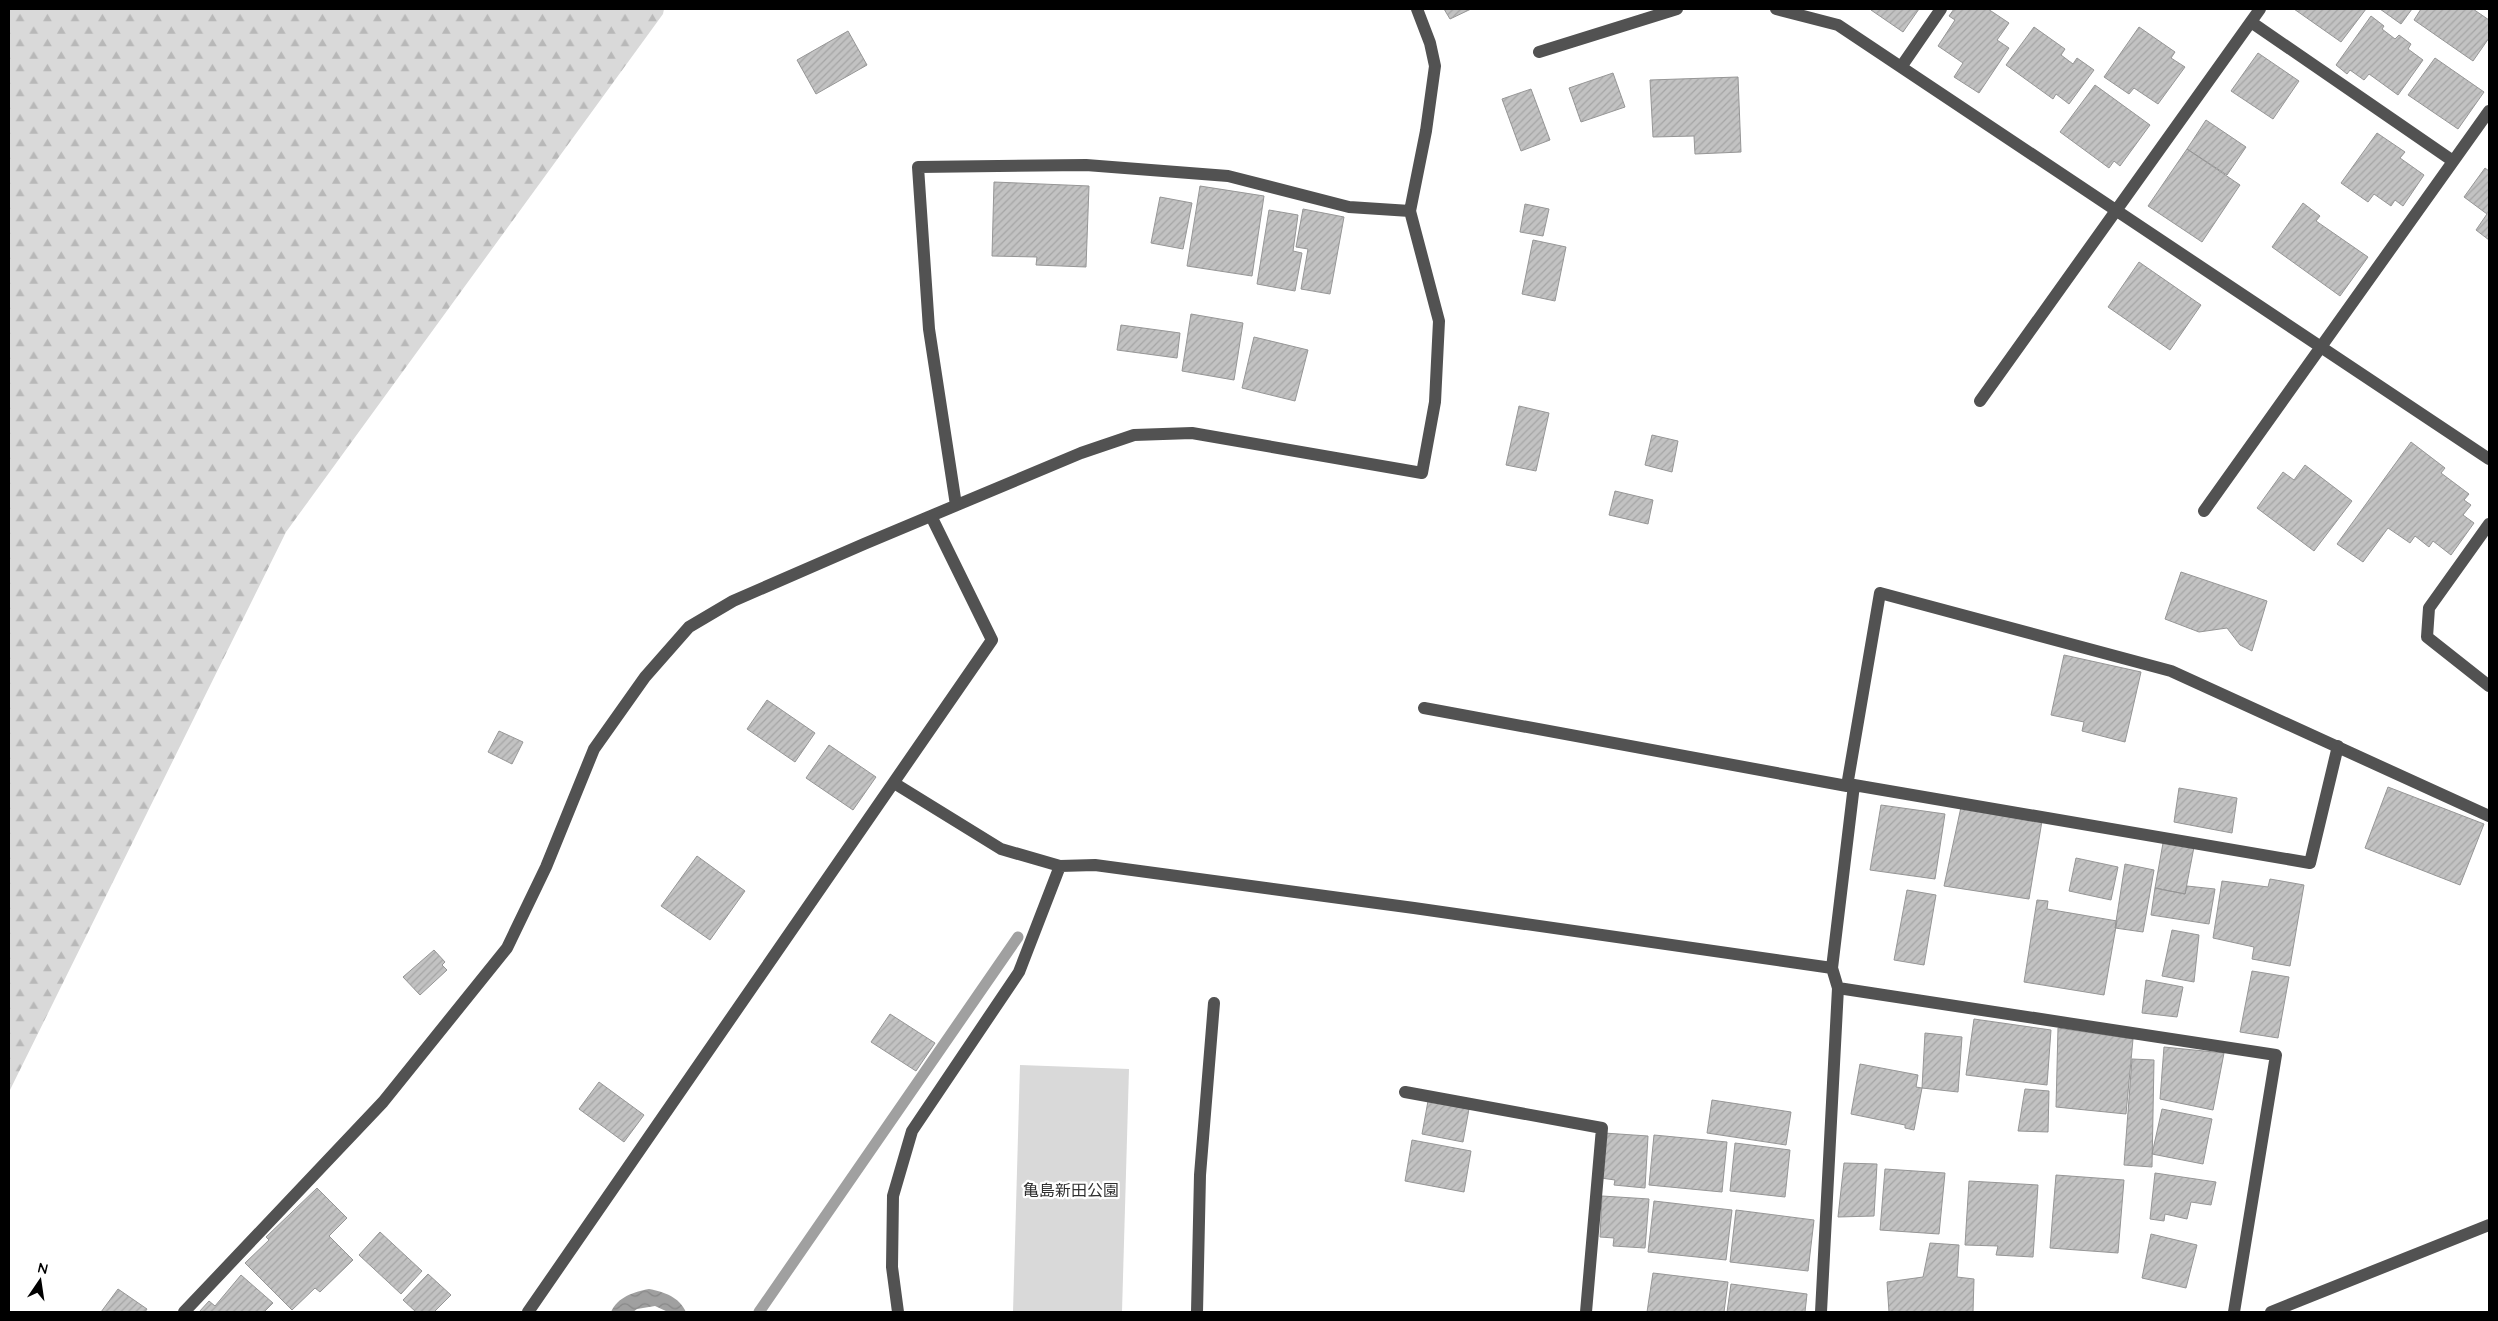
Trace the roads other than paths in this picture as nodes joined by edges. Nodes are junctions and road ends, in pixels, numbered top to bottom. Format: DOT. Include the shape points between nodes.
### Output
graph roads {
  1 [pos="1417,9"];
  2 [pos="1677,9"];
  3 [pos="1776,9"];
  4 [pos="1941,9"];
  5 [pos="2260,9"];
  6 [pos="2251,22"];
  7 [pos="1539,52"];
  8 [pos="1901,66"];
  9 [pos="2489,111"];
  10 [pos="2453,161"];
  11 [pos="1410,211"];
  12 [pos="2117,211"];
  13 [pos="2321,347"];
  14 [pos="1980,401"];
  15 [pos="2489,459"];
  16 [pos="956,505"];
  17 [pos="2204,511"];
  18 [pos="931,516"];
  19 [pos="2489,524"];
  20 [pos="2489,686"];
  21 [pos="1424,708"];
  22 [pos="2338,746"];
  23 [pos="894,783"];
  24 [pos="1850,785"];
  25 [pos="2489,816"];
  26 [pos="1060,866"];
  27 [pos="1832,968"];
  28 [pos="1838,988"];
  29 [pos="1214,1003"];
  30 [pos="1405,1092"];
  31 [pos="2489,1225"];
  32 [pos="184,1312"];
  33 [pos="528,1312"];
  34 [pos="898,1312"];
  35 [pos="1197,1312"];
  36 [pos="1586,1312"];
  37 [pos="1821,1312"];
  38 [pos="2234,1312"];
  39 [pos="2271,1312"];
  1 -- 11 [label="street" via="1435,66"];
  2 -- 7 [label="street"];
  3 -- 8 [label="street" via="1838,25"];
  4 -- 8 [label="street"];
  5 -- 6 [label="street"];
  6 -- 10 [label="street"];
  6 -- 12 [label="street"];
  8 -- 12 [label="street"];
  9 -- 10 [label="street"];
  10 -- 13 [label="street"];
  11 -- 16 [label="street" via="1439,321 1435,402 1422,473 1192,433 1134,435 1081,453"];
  11 -- 16 [label="street" via="1349,207 1218,175 1086,165 918,167 929,330"];
  12 -- 13 [label="street"];
  12 -- 14 [label="street"];
  13 -- 15 [label="street"];
  13 -- 17 [label="street"];
  16 -- 18 [label="street"];
  18 -- 23 [label="street" via="992,640"];
  18 -- 32 [label="street" via="733,601 689,627 644,677 594,750 546,867 507,948 383,1102"];
  19 -- 20 [label="street" via="2429,608 2427,637"];
  21 -- 24 [label="street"];
  22 -- 24 [label="street" via="2310,863"];
  22 -- 24 [label="street" via="2171,671 1880,593"];
  22 -- 25 [label="street"];
  23 -- 26 [label="street" via="1001,849"];
  23 -- 33 [label="street"];
  24 -- 27 [label="street"];
  26 -- 27 [label="street" via="1094,865"];
  26 -- 34 [label="street" via="1019,972 912,1131 893,1196 892,1267"];
  27 -- 28 [label="street"];
  28 -- 37 [label="street"];
  28 -- 38 [label="street" via="2276,1055"];
  29 -- 35 [label="street" via="1200,1175"];
  30 -- 36 [label="street" via="1602,1128"];
  31 -- 39 [label="street"];
}
